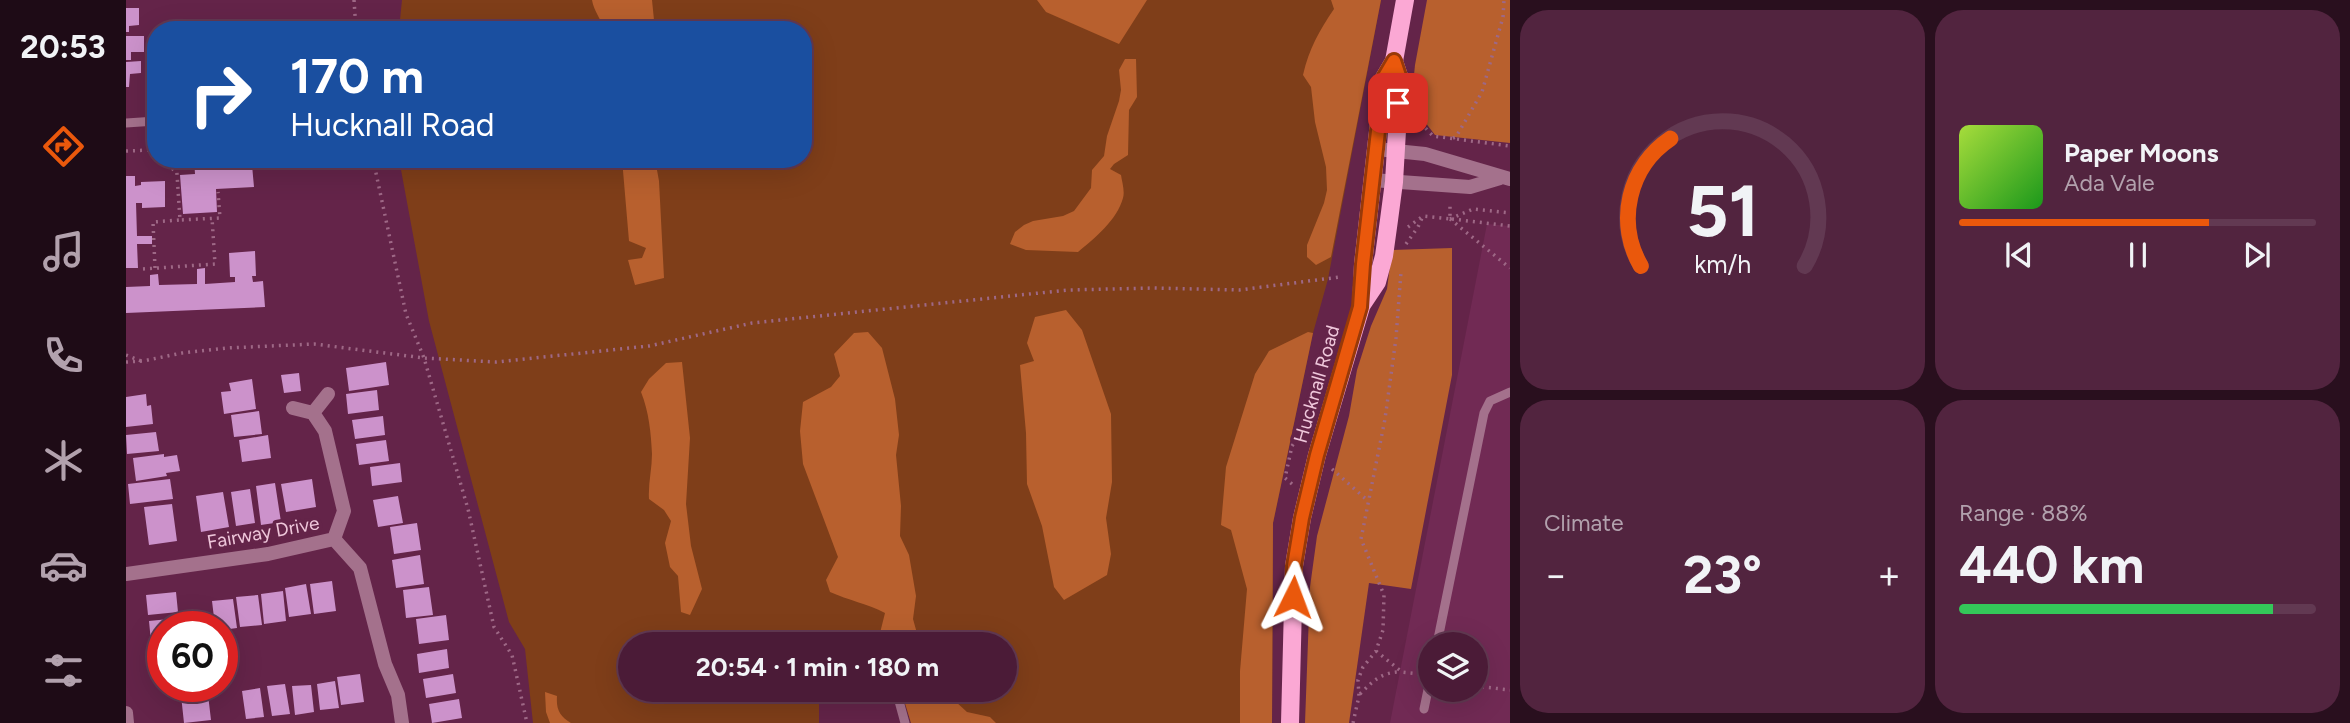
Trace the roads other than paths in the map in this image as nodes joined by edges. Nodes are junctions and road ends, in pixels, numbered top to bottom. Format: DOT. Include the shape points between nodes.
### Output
graph roads {
  1 [pos="1405,0"];
  2 [pos="1394,61"];
  3 [pos="147,122"];
  4 [pos="126,123"];
  5 [pos="1375,149"];
  6 [pos="1396,151"];
  7 [pos="1505,178"];
  8 [pos="1372,180"];
  9 [pos="1394,181"];
  10 [pos="1360,307"];
  11 [pos="1510,392"];
  12 [pos="328,394"];
  13 [pos="293,408"];
  14 [pos="313,412"];
  15 [pos="334,539"];
  16 [pos="126,574"];
  17 [pos="1439,632"];
  18 [pos="899,702"];
  19 [pos="1425,702"];
  20 [pos="1424,709"];
  21 [pos="126,713"];
  22 [pos="127,723"];
  23 [pos="402,723"];
  24 [pos="905,723"];
  25 [pos="1290,723"];
  1 -- 2 [label="main road, Hucknall Road"];
  2 -- 5 [label="main road, Hucknall Road" via="1384,78"];
  2 -- 6 [label="main road, Hucknall Road" via="1400,79"];
  3 -- 4 [label="lane"];
  5 -- 6 [label="street"];
  5 -- 8 [label="main road, Hucknall Road"];
  6 -- 7 [label="street" via="1425,154"];
  6 -- 9 [label="main road, Hucknall Road"];
  7 -- 9 [label="street" via="1470,187"];
  8 -- 9 [label="street"];
  8 -- 10 [label="main road, Hucknall Road"];
  9 -- 10 [label="main road, Hucknall Road" via="1377,282"];
  10 -- 25 [label="main road, Hucknall Road" via="1302,518 1294,566"];
  11 -- 17 [label="lane" via="1490,401 1484,413"];
  12 -- 14 [label="street"];
  13 -- 14 [label="street"];
  14 -- 15 [label="street" via="325,431 344,511"];
  15 -- 16 [label="street, Fairway Drive" via="268,554"];
  15 -- 23 [label="street, Fairway Drive" via="360,568"];
  18 -- 24 [label="lane"];
  19 -- 20 [label="lane"];
  21 -- 22 [label="street"];
}
